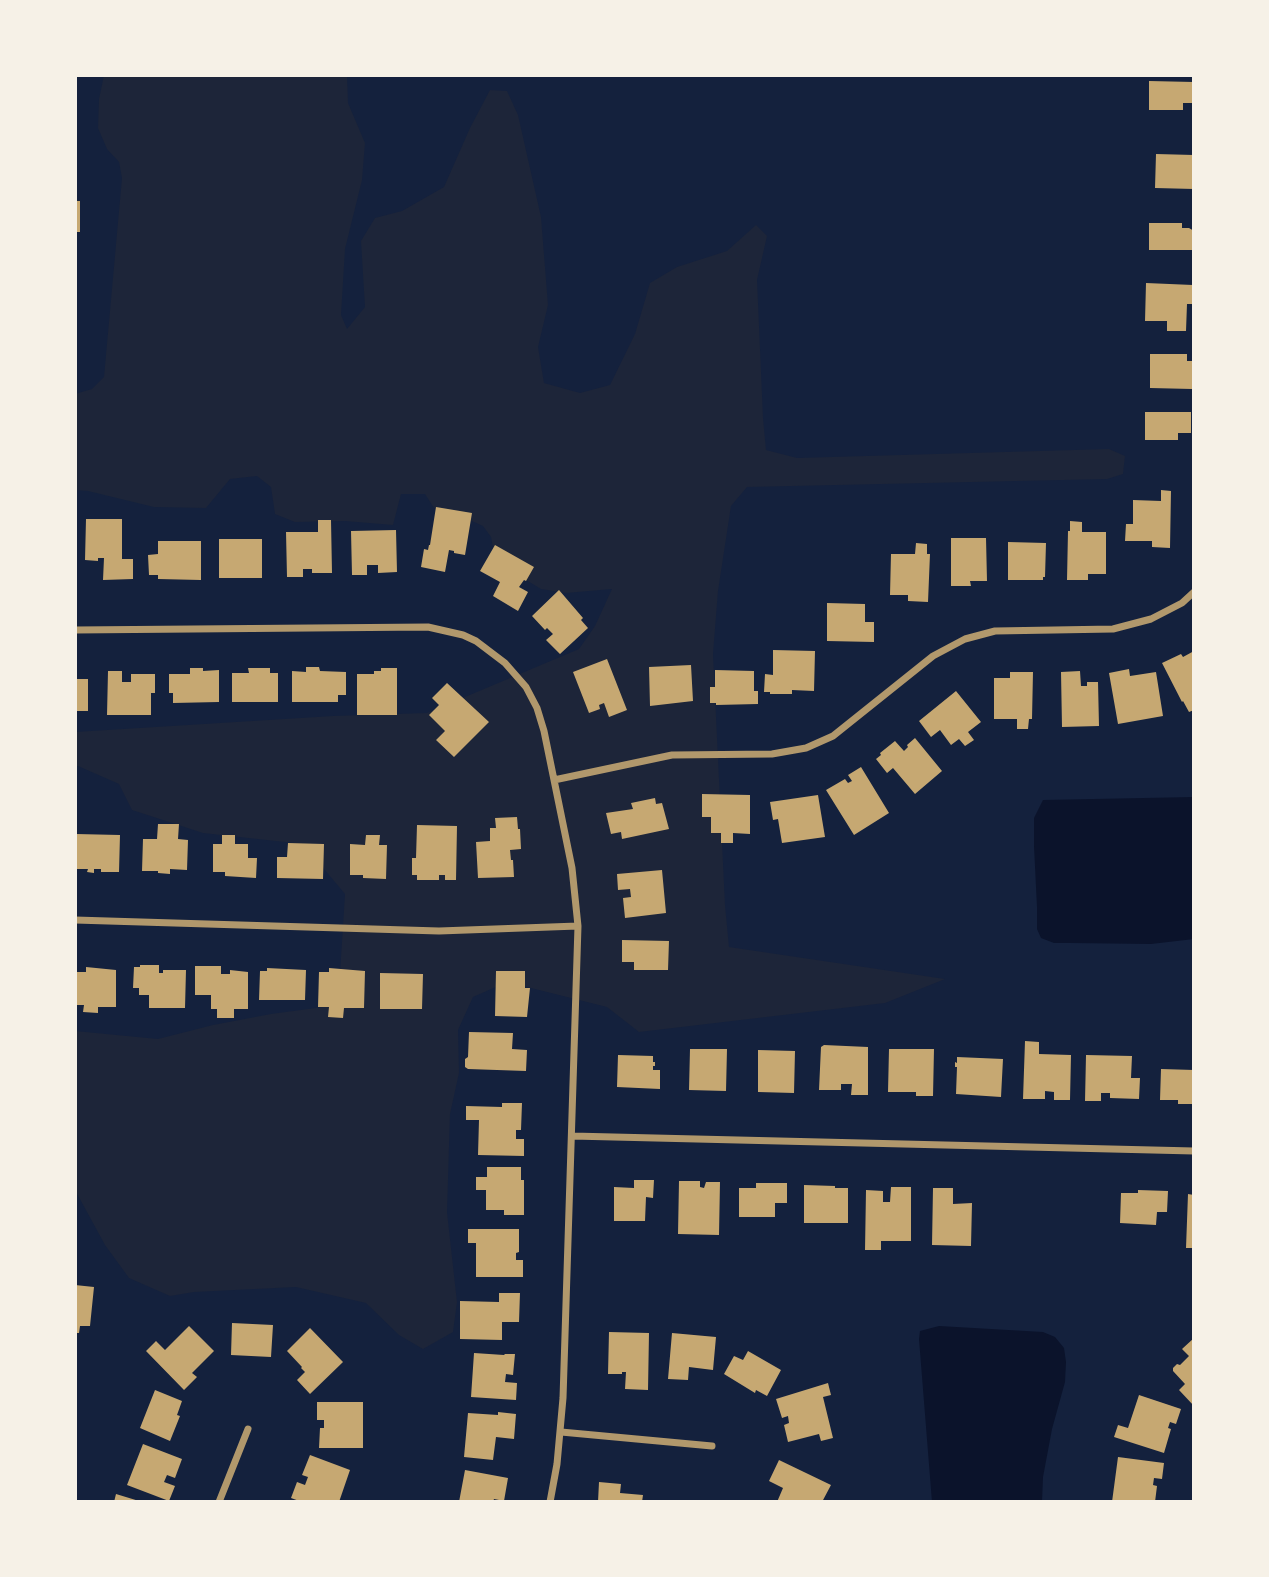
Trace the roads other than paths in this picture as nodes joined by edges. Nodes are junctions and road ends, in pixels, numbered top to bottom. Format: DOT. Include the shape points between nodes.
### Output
graph roads {
  1 [pos="1194,592"];
  2 [pos="75,630"];
  3 [pos="554,780"];
  4 [pos="75,920"];
  5 [pos="578,926"];
  6 [pos="572,1136"];
  7 [pos="1194,1151"];
  8 [pos="248,1429"];
  9 [pos="561,1432"];
  10 [pos="712,1446"];
  11 [pos="219,1502"];
  12 [pos="550,1502"];
  1 -- 3 [label="street" via="1151,620 1113,629 995,631 965,639 933,656 833,736 806,748 772,754 672,755"];
  2 -- 3 [label="street" via="428,627 463,635 494,654 526,687 542,722"];
  3 -- 5 [label="street"];
  4 -- 5 [label="street" via="439,931"];
  5 -- 6 [label="street"];
  6 -- 7 [label="street"];
  6 -- 9 [label="street"];
  8 -- 11 [label="street"];
  9 -- 10 [label="street"];
  9 -- 12 [label="street"];
}
